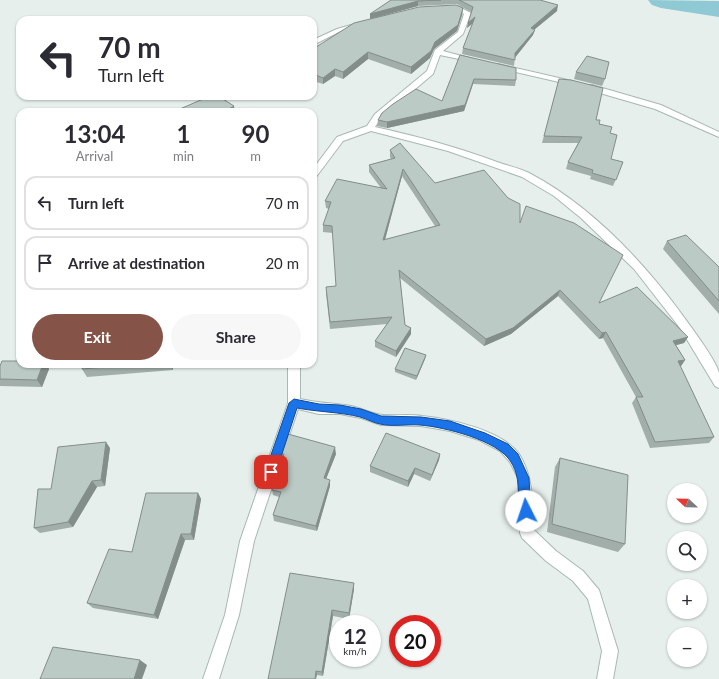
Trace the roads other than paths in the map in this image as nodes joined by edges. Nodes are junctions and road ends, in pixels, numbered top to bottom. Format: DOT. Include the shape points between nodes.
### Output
graph roads {
  1 [pos="442,9"];
  2 [pos="368,23"];
  3 [pos="317,41"];
  4 [pos="438,52"];
  5 [pos="370,128"];
  6 [pos="719,136"];
  7 [pos="317,169"];
  8 [pos="294,368"];
  9 [pos="719,383"];
  10 [pos="294,403"];
  11 [pos="211,679"];
  12 [pos="605,679"];
  1 -- 4 [label="lane" via="457,8 468,13 460,33"];
  2 -- 3 [label="lane" via="339,30"];
  4 -- 5 [label="lane" via="430,72 378,116"];
  4 -- 6 [label="lane" via="590,87 658,107"];
  5 -- 7 [label="lane" via="340,139"];
  5 -- 9 [label="lane" via="432,142 479,157 528,176 564,198 595,225 658,290 707,359"];
  8 -- 10 [label="lane"];
  10 -- 11 [label="lane" via="247,541 232,615"];
  10 -- 12 [label="lane" via="361,413 381,420 421,421 450,426 482,436 504,448 514,458 524,478 528,533 551,556 578,576 594,595 610,651"];
}
